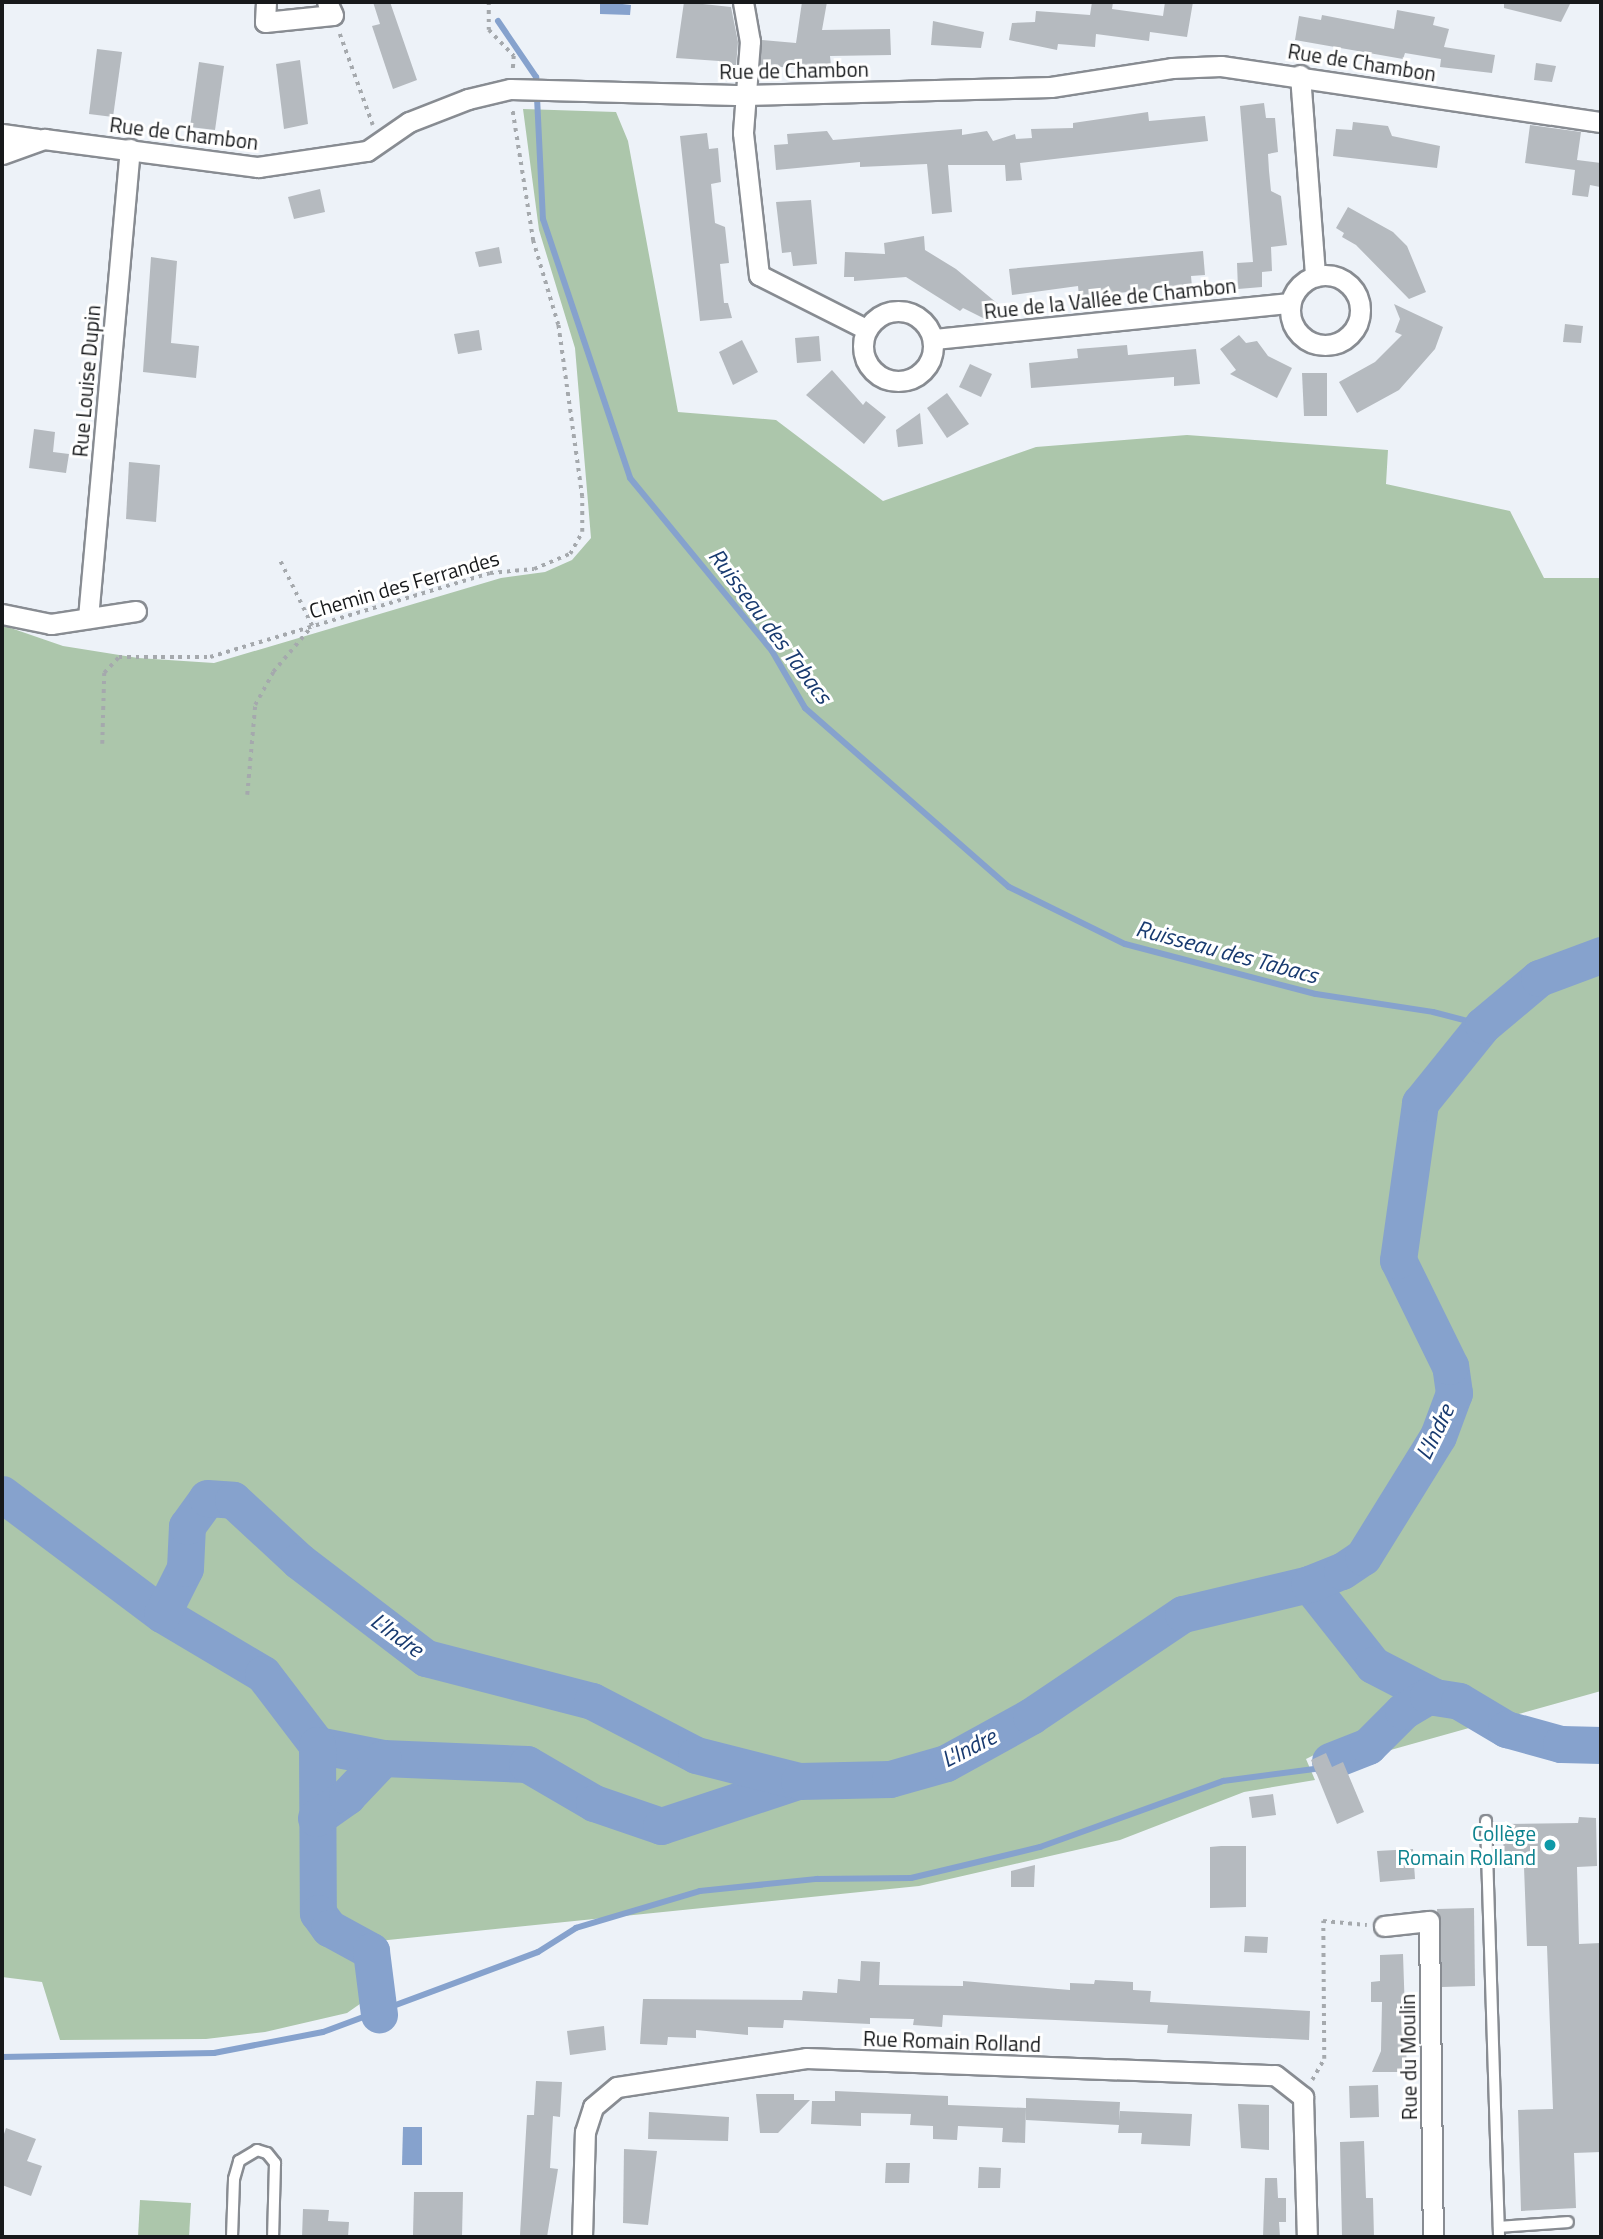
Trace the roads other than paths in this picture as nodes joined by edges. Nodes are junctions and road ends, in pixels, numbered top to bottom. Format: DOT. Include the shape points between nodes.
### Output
graph roads {
  1 [pos="266,2"];
  2 [pos="743,2"];
  3 [pos="330,8"];
  4 [pos="1300,75"];
  5 [pos="745,95"];
  6 [pos="1601,122"];
  7 [pos="2,134"];
  8 [pos="39,139"];
  9 [pos="130,149"];
  10 [pos="2,154"];
  11 [pos="1315,276"];
  12 [pos="1290,303"];
  13 [pos="866,329"];
  14 [pos="934,339"];
  15 [pos="136,611"];
  16 [pos="2,614"];
  17 [pos="88,618"];
  18 [pos="1486,1821"];
  19 [pos="1384,1926"];
  20 [pos="1568,2222"];
  21 [pos="1499,2232"];
  22 [pos="232,2237"];
  23 [pos="273,2237"];
  24 [pos="582,2237"];
  25 [pos="1307,2237"];
  26 [pos="1433,2237"];
  1 -- 3 [label="street" via="265,22"];
  2 -- 5 [label="street" via="750,41"];
  4 -- 5 [label="street, Rue de Chambon" via="1221,66 1172,68 1051,87"];
  4 -- 6 [label="street, Rue de Chambon"];
  4 -- 11 [label="street"];
  5 -- 9 [label="street, Rue de Chambon" via="516,89 468,99 409,122 366,151 258,167"];
  5 -- 13 [label="street" via="743,133 759,275"];
  7 -- 8 [label="street"];
  8 -- 9 [label="street, Rue de Chambon"];
  8 -- 10 [label="street, Rue de Chambon"];
  9 -- 17 [label="street, Rue Louise Dupin"];
  11 -- 12 [label="street" via="1295,291"];
  11 -- 12 [label="street" via="1338,278 1356,292 1359,321 1352,334 1332,344 1309,342 1291,319"];
  12 -- 14 [label="street, Rue de la Vallée de Chambon"];
  13 -- 14 [label="street" via="888,311 906,311 925,322"];
  13 -- 14 [label="street" via="862,349 871,370 890,382 909,381 925,370"];
  15 -- 17 [label="street"];
  16 -- 17 [label="street" via="46,624"];
  18 -- 21 [label="lane"];
  19 -- 26 [label="street, Rue du Moulin" via="1429,1921"];
  20 -- 21 [label="lane"];
  22 -- 23 [label="lane" via="239,2161 257,2150 267,2152 275,2163"];
  24 -- 25 [label="street, Rue Romain Rolland" via="585,2132 593,2107 617,2087 806,2058 1275,2075 1303,2097"];
}
